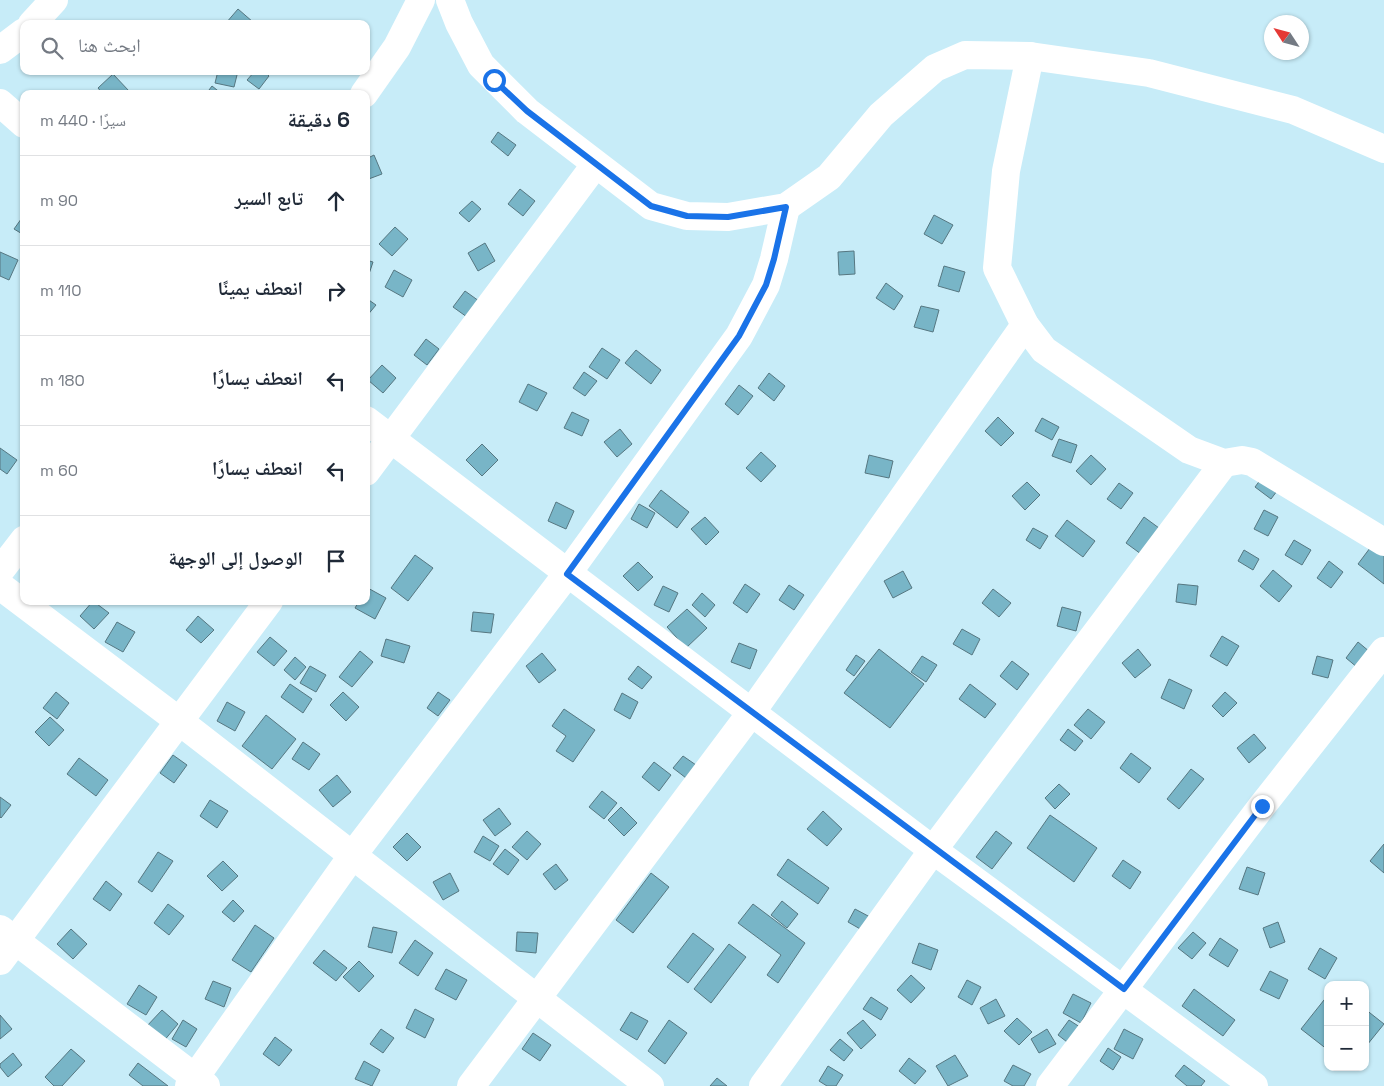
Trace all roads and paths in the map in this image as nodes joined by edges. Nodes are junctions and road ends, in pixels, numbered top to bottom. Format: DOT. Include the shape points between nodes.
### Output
graph roads {
  1 [pos="54,0"];
  2 [pos="421,0"];
  3 [pos="450,0"];
  4 [pos="36,20"];
  5 [pos="20,35"];
  6 [pos="0,50"];
  7 [pos="1030,56"];
  8 [pos="367,90"];
  9 [pos="0,102"];
  10 [pos="20,120"];
  11 [pos="1384,149"];
  12 [pos="596,165"];
  13 [pos="786,207"];
  14 [pos="1025,325"];
  15 [pos="370,423"];
  16 [pos="390,439"];
  17 [pos="1224,463"];
  18 [pos="370,466"];
  19 [pos="1384,542"];
  20 [pos="20,545"];
  21 [pos="0,571"];
  22 [pos="567,574"];
  23 [pos="0,586"];
  24 [pos="20,601"];
  25 [pos="25,605"];
  26 [pos="266,605"];
  27 [pos="1384,651"];
  28 [pos="751,713"];
  29 [pos="179,721"];
  30 [pos="933,850"];
  31 [pos="352,856"];
  32 [pos="5,944"];
  33 [pos="1124,989"];
  34 [pos="538,999"];
  35 [pos="197,1083"];
  36 [pos="471,1086"];
  37 [pos="650,1086"];
  38 [pos="763,1086"];
  39 [pos="1050,1086"];
  40 [pos="1254,1086"];
  1 -- 4 [label="street"];
  2 -- 8 [label="street" via="397,47"];
  3 -- 12 [label="street" via="470,45 494,80 527,111"];
  5 -- 6 [label="street"];
  7 -- 11 [label="street" via="1149,73 1293,110"];
  7 -- 13 [label="street" via="965,55 935,68 881,115 829,177"];
  7 -- 14 [label="street" via="1006,171 997,268"];
  9 -- 10 [label="street"];
  12 -- 13 [label="street" via="651,206 687,216 728,217"];
  12 -- 16 [label="street"];
  13 -- 22 [label="street" via="766,285 739,336"];
  14 -- 17 [label="street" via="1044,350 1189,450"];
  14 -- 28 [label="street"];
  15 -- 16 [label="street"];
  16 -- 18 [label="street"];
  16 -- 22 [label="street"];
  17 -- 19 [label="street" via="1252,462"];
  17 -- 30 [label="street"];
  20 -- 21 [label="street"];
  22 -- 28 [label="street"];
  22 -- 31 [label="street"];
  23 -- 24 [label="street"];
  25 -- 29 [label="street"];
  26 -- 29 [label="street"];
  27 -- 33 [label="street"];
  28 -- 30 [label="street"];
  28 -- 34 [label="street"];
  29 -- 31 [label="street"];
  29 -- 32 [label="street"];
  30 -- 33 [label="street"];
  30 -- 38 [label="street"];
  31 -- 34 [label="street"];
  31 -- 35 [label="street"];
  32 -- 35 [label="street"];
  33 -- 39 [label="street"];
  33 -- 40 [label="street"];
  34 -- 36 [label="street"];
  34 -- 37 [label="street"];
}
